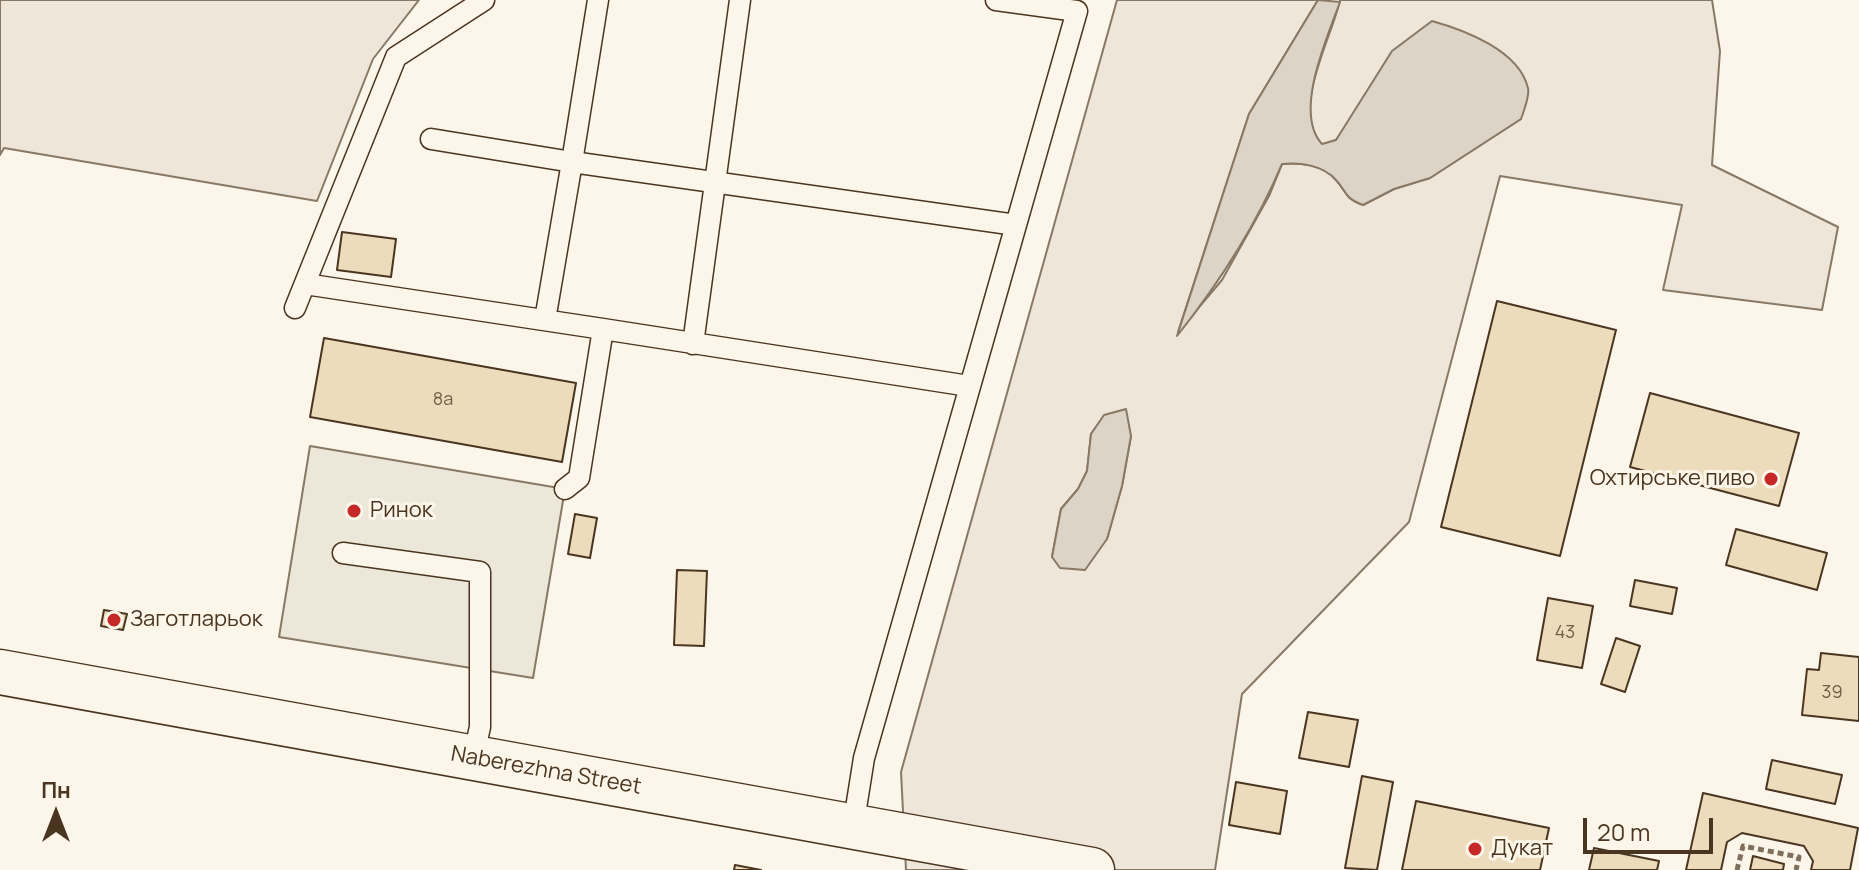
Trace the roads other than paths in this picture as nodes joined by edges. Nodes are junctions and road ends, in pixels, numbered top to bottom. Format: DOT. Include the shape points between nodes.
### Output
graph roads {
  1 [pos="484,0"];
  2 [pos="598,0"];
  3 [pos="740,0"];
  4 [pos="996,0"];
  5 [pos="431,139"];
  6 [pos="572,162"];
  7 [pos="716,183"];
  8 [pos="1016,225"];
  9 [pos="305,284"];
  10 [pos="295,308"];
  11 [pos="545,320"];
  12 [pos="603,329"];
  13 [pos="693,344"];
  14 [pos="969,386"];
  15 [pos="565,489"];
  16 [pos="343,553"];
  17 [pos="0,672"];
  18 [pos="473,758"];
  19 [pos="853,827"];
  20 [pos="1092,870"];
  1 -- 9 [label="lane" via="396,57"];
  2 -- 6 [label="lane"];
  3 -- 7 [label="lane"];
  4 -- 8 [label="lane" via="1077,11"];
  5 -- 6 [label="lane"];
  6 -- 7 [label="lane"];
  6 -- 11 [label="lane"];
  7 -- 8 [label="lane"];
  7 -- 13 [label="lane"];
  8 -- 14 [label="lane"];
  9 -- 10 [label="lane"];
  9 -- 11 [label="lane"];
  11 -- 12 [label="lane"];
  12 -- 13 [label="lane"];
  12 -- 15 [label="lane" via="579,478"];
  13 -- 14 [label="lane"];
  14 -- 19 [label="lane" via="864,758"];
  16 -- 18 [label="lane" via="480,572 480,727"];
  17 -- 18 [label="main road, Naberezhna Street"];
  18 -- 19 [label="main road, Naberezhna Street"];
  19 -- 20 [label="main road, Naberezhna Street"];
}
